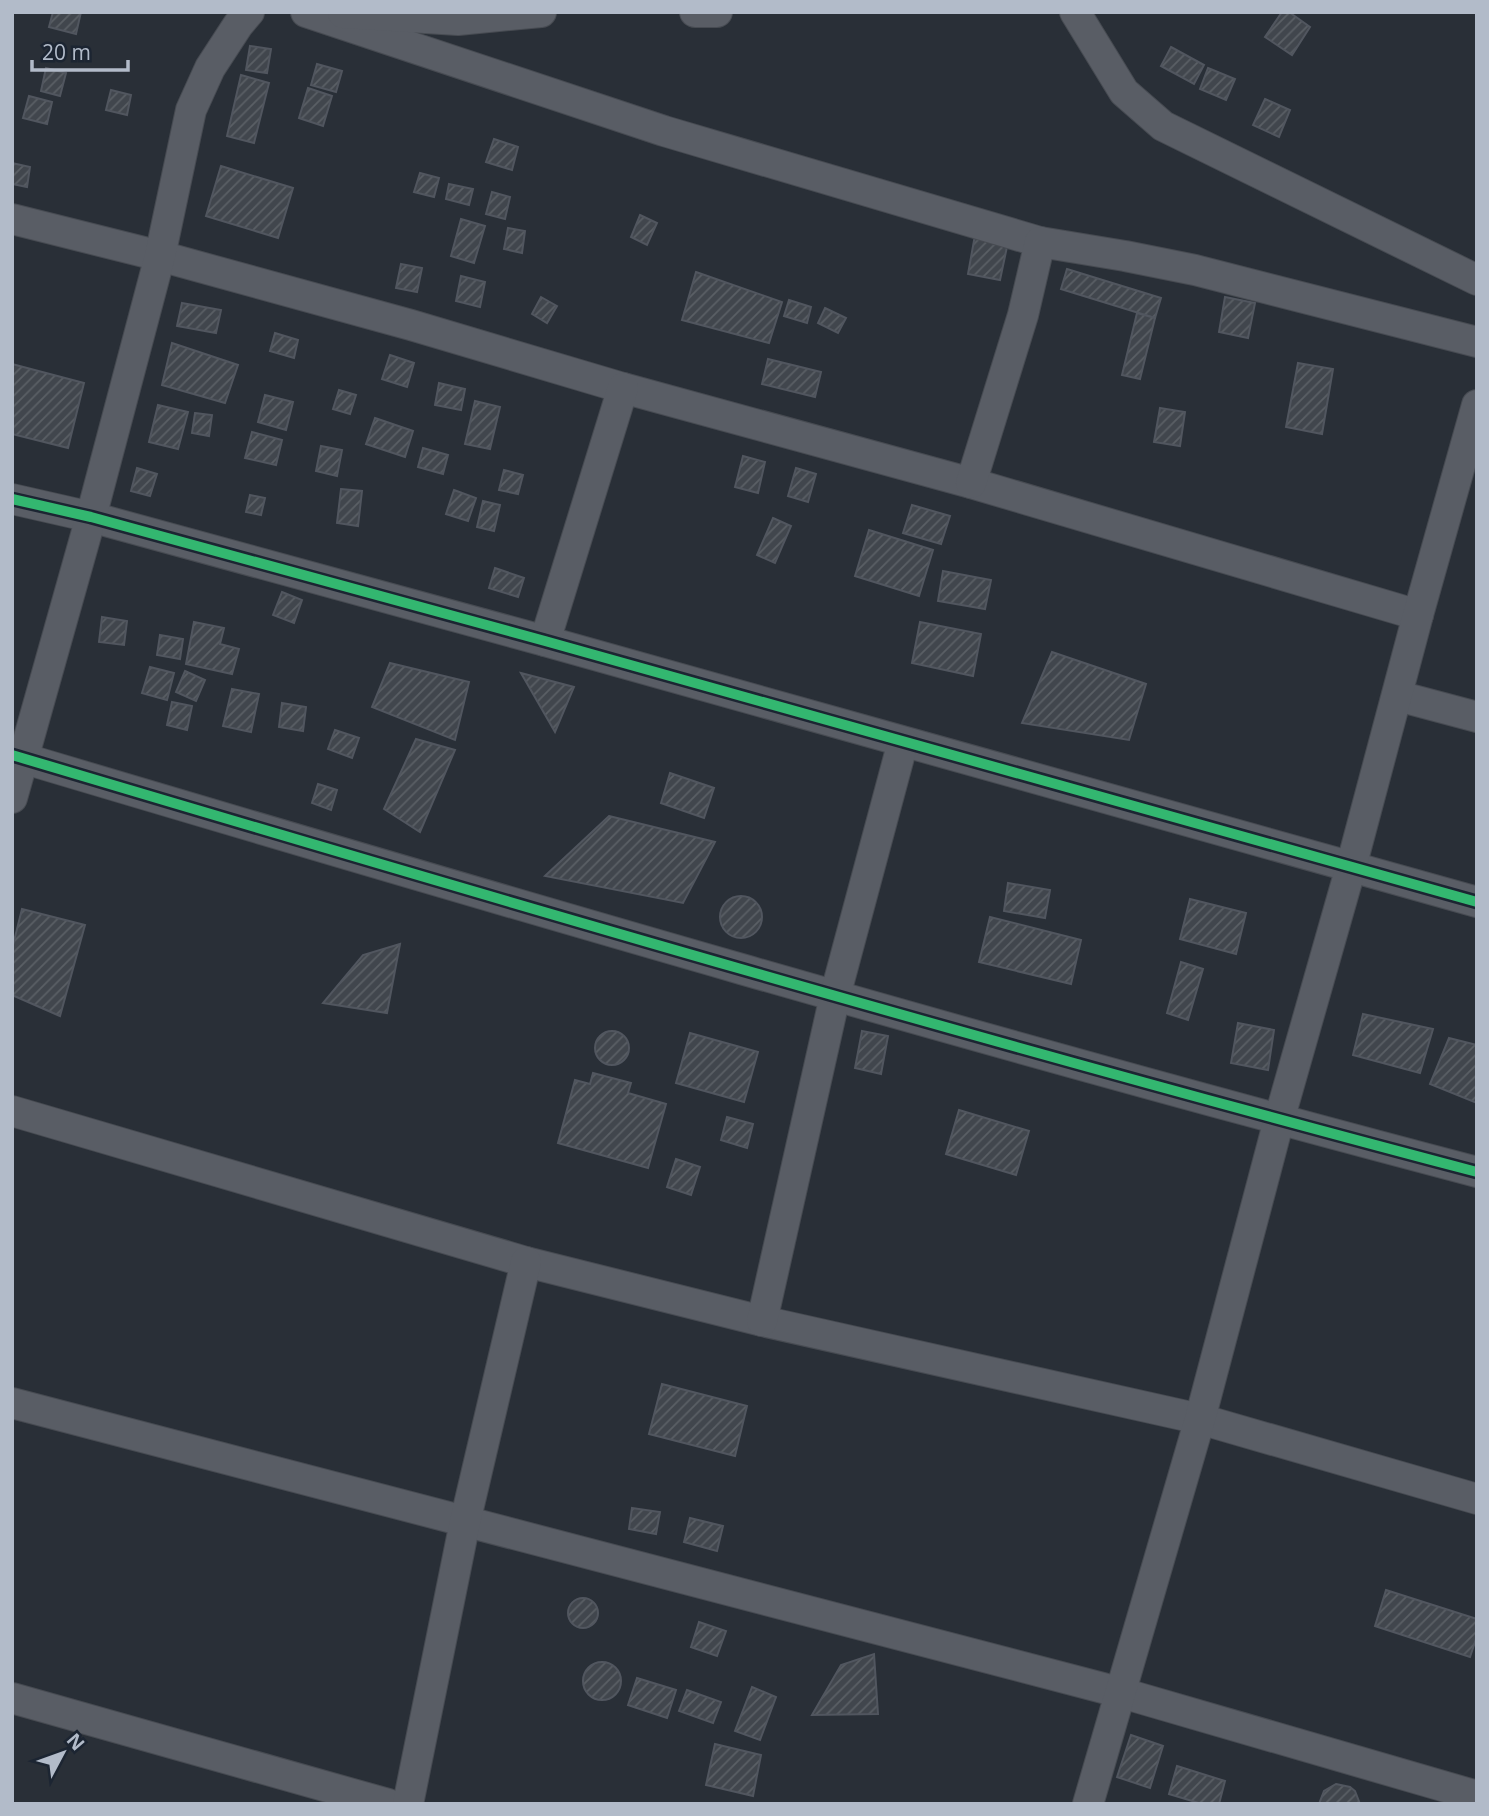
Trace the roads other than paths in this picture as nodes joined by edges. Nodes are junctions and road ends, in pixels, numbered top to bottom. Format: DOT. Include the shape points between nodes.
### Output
graph roads {
  1 [pos="249,12"];
  2 [pos="306,12"];
  3 [pos="322,12"];
  4 [pos="541,12"];
  5 [pos="695,12"];
  6 [pos="717,12"];
  7 [pos="1075,12"];
  8 [pos="12,219"];
  9 [pos="1040,242"];
  10 [pos="160,256"];
  11 [pos="1477,280"];
  12 [pos="1477,342"];
  13 [pos="623,388"];
  14 [pos="1477,405"];
  15 [pos="971,484"];
  16 [pos="12,499"];
  17 [pos="91,517"];
  18 [pos="1418,615"];
  19 [pos="545,641"];
  20 [pos="1398,696"];
  21 [pos="1477,717"];
  22 [pos="903,742"];
  23 [pos="18,757"];
  24 [pos="12,798"];
  25 [pos="1351,867"];
  26 [pos="1477,902"];
  27 [pos="835,996"];
  28 [pos="12,1111"];
  29 [pos="1279,1120"];
  30 [pos="1477,1172"];
  31 [pos="526,1262"];
  32 [pos="762,1321"];
  33 [pos="12,1403"];
  34 [pos="1200,1419"];
  35 [pos="1477,1499"];
  36 [pos="465,1522"];
  37 [pos="1122,1693"];
  38 [pos="12,1698"];
  39 [pos="1477,1796"];
  40 [pos="388,1804"];
  41 [pos="408,1804"];
  42 [pos="1088,1804"];
  1 -- 10 [label="street" via="210,68 191,110"];
  2 -- 9 [label="street" via="664,131"];
  3 -- 4 [label="street" via="458,20"];
  5 -- 6 [label="street"];
  7 -- 11 [label="street" via="1124,92 1163,127"];
  8 -- 10 [label="street"];
  9 -- 12 [label="street" via="1195,270"];
  9 -- 15 [label="street" via="1023,315"];
  10 -- 13 [label="street"];
  10 -- 17 [label="street"];
  13 -- 15 [label="street"];
  13 -- 19 [label="street"];
  14 -- 18 [label="street"];
  15 -- 18 [label="street"];
  16 -- 17 [label="street"];
  17 -- 19 [label="street"];
  17 -- 23 [label="street"];
  18 -- 20 [label="street"];
  19 -- 22 [label="street"];
  20 -- 21 [label="street"];
  20 -- 25 [label="street"];
  22 -- 25 [label="street"];
  22 -- 27 [label="street"];
  23 -- 24 [label="street"];
  23 -- 27 [label="street"];
  25 -- 26 [label="street"];
  25 -- 29 [label="street"];
  27 -- 29 [label="street"];
  27 -- 32 [label="street"];
  28 -- 31 [label="street"];
  29 -- 30 [label="street"];
  29 -- 34 [label="street"];
  31 -- 32 [label="street"];
  31 -- 36 [label="street"];
  32 -- 34 [label="street"];
  33 -- 36 [label="street"];
  34 -- 35 [label="street"];
  34 -- 37 [label="street"];
  36 -- 37 [label="street"];
  36 -- 41 [label="street"];
  37 -- 39 [label="street"];
  37 -- 42 [label="street"];
  38 -- 40 [label="street"];
}
